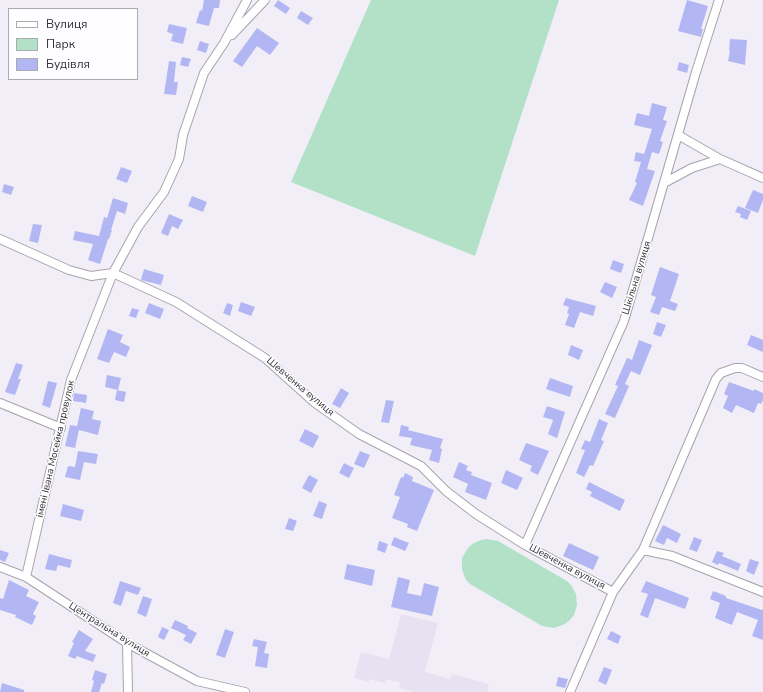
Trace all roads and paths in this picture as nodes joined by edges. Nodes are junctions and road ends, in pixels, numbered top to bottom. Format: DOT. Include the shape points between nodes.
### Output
graph roads {
  1 [pos="247,0"];
  2 [pos="265,0"];
  3 [pos="719,0"];
  4 [pos="224,43"];
  5 [pos="678,135"];
  6 [pos="720,159"];
  7 [pos="763,178"];
  8 [pos="664,183"];
  9 [pos="0,239"];
  10 [pos="113,273"];
  11 [pos="763,377"];
  12 [pos="0,403"];
  13 [pos="61,428"];
  14 [pos="525,545"];
  15 [pos="642,550"];
  16 [pos="0,567"];
  17 [pos="26,577"];
  18 [pos="613,592"];
  19 [pos="763,592"];
  20 [pos="127,643"];
  21 [pos="128,692"];
  22 [pos="244,692"];
  23 [pos="570,692"];
  1 -- 4 [label="street, імені Івана Мосейка провулок"];
  2 -- 4 [label="street, імені Івана Мосейка провулок"];
  3 -- 5 [label="street, Шкільна вулиця"];
  4 -- 10 [label="street, імені Івана Мосейка провулок" via="204,73 182,135 179,159 164,192 138,227"];
  5 -- 6 [label="street"];
  5 -- 8 [label="street, Шкільна вулиця"];
  6 -- 7 [label="street"];
  6 -- 8 [label="street" via="692,168"];
  8 -- 14 [label="street, Шкільна вулиця" via="624,321"];
  9 -- 10 [label="street" via="69,270 92,276"];
  10 -- 13 [label="street, імені Івана Мосейка провулок" via="71,380"];
  10 -- 14 [label="street, Шевченка вулиця" via="176,302 265,358 315,403 359,434 421,466 446,491 476,514"];
  11 -- 15 [label="street, Шевченка вулиця" via="742,368 734,368 721,373 716,379"];
  12 -- 13 [label="street"];
  13 -- 17 [label="street, імені Івана Мосейка провулок"];
  14 -- 18 [label="street, Шевченка вулиця"];
  15 -- 18 [label="street, Шевченка вулиця"];
  15 -- 19 [label="street" via="672,556"];
  16 -- 17 [label="street, Центральна вулиця"];
  17 -- 20 [label="street, Центральна вулиця"];
  18 -- 23 [label="street"];
  20 -- 21 [label="street"];
  20 -- 22 [label="street, Центральна вулиця" via="197,681"];
}
